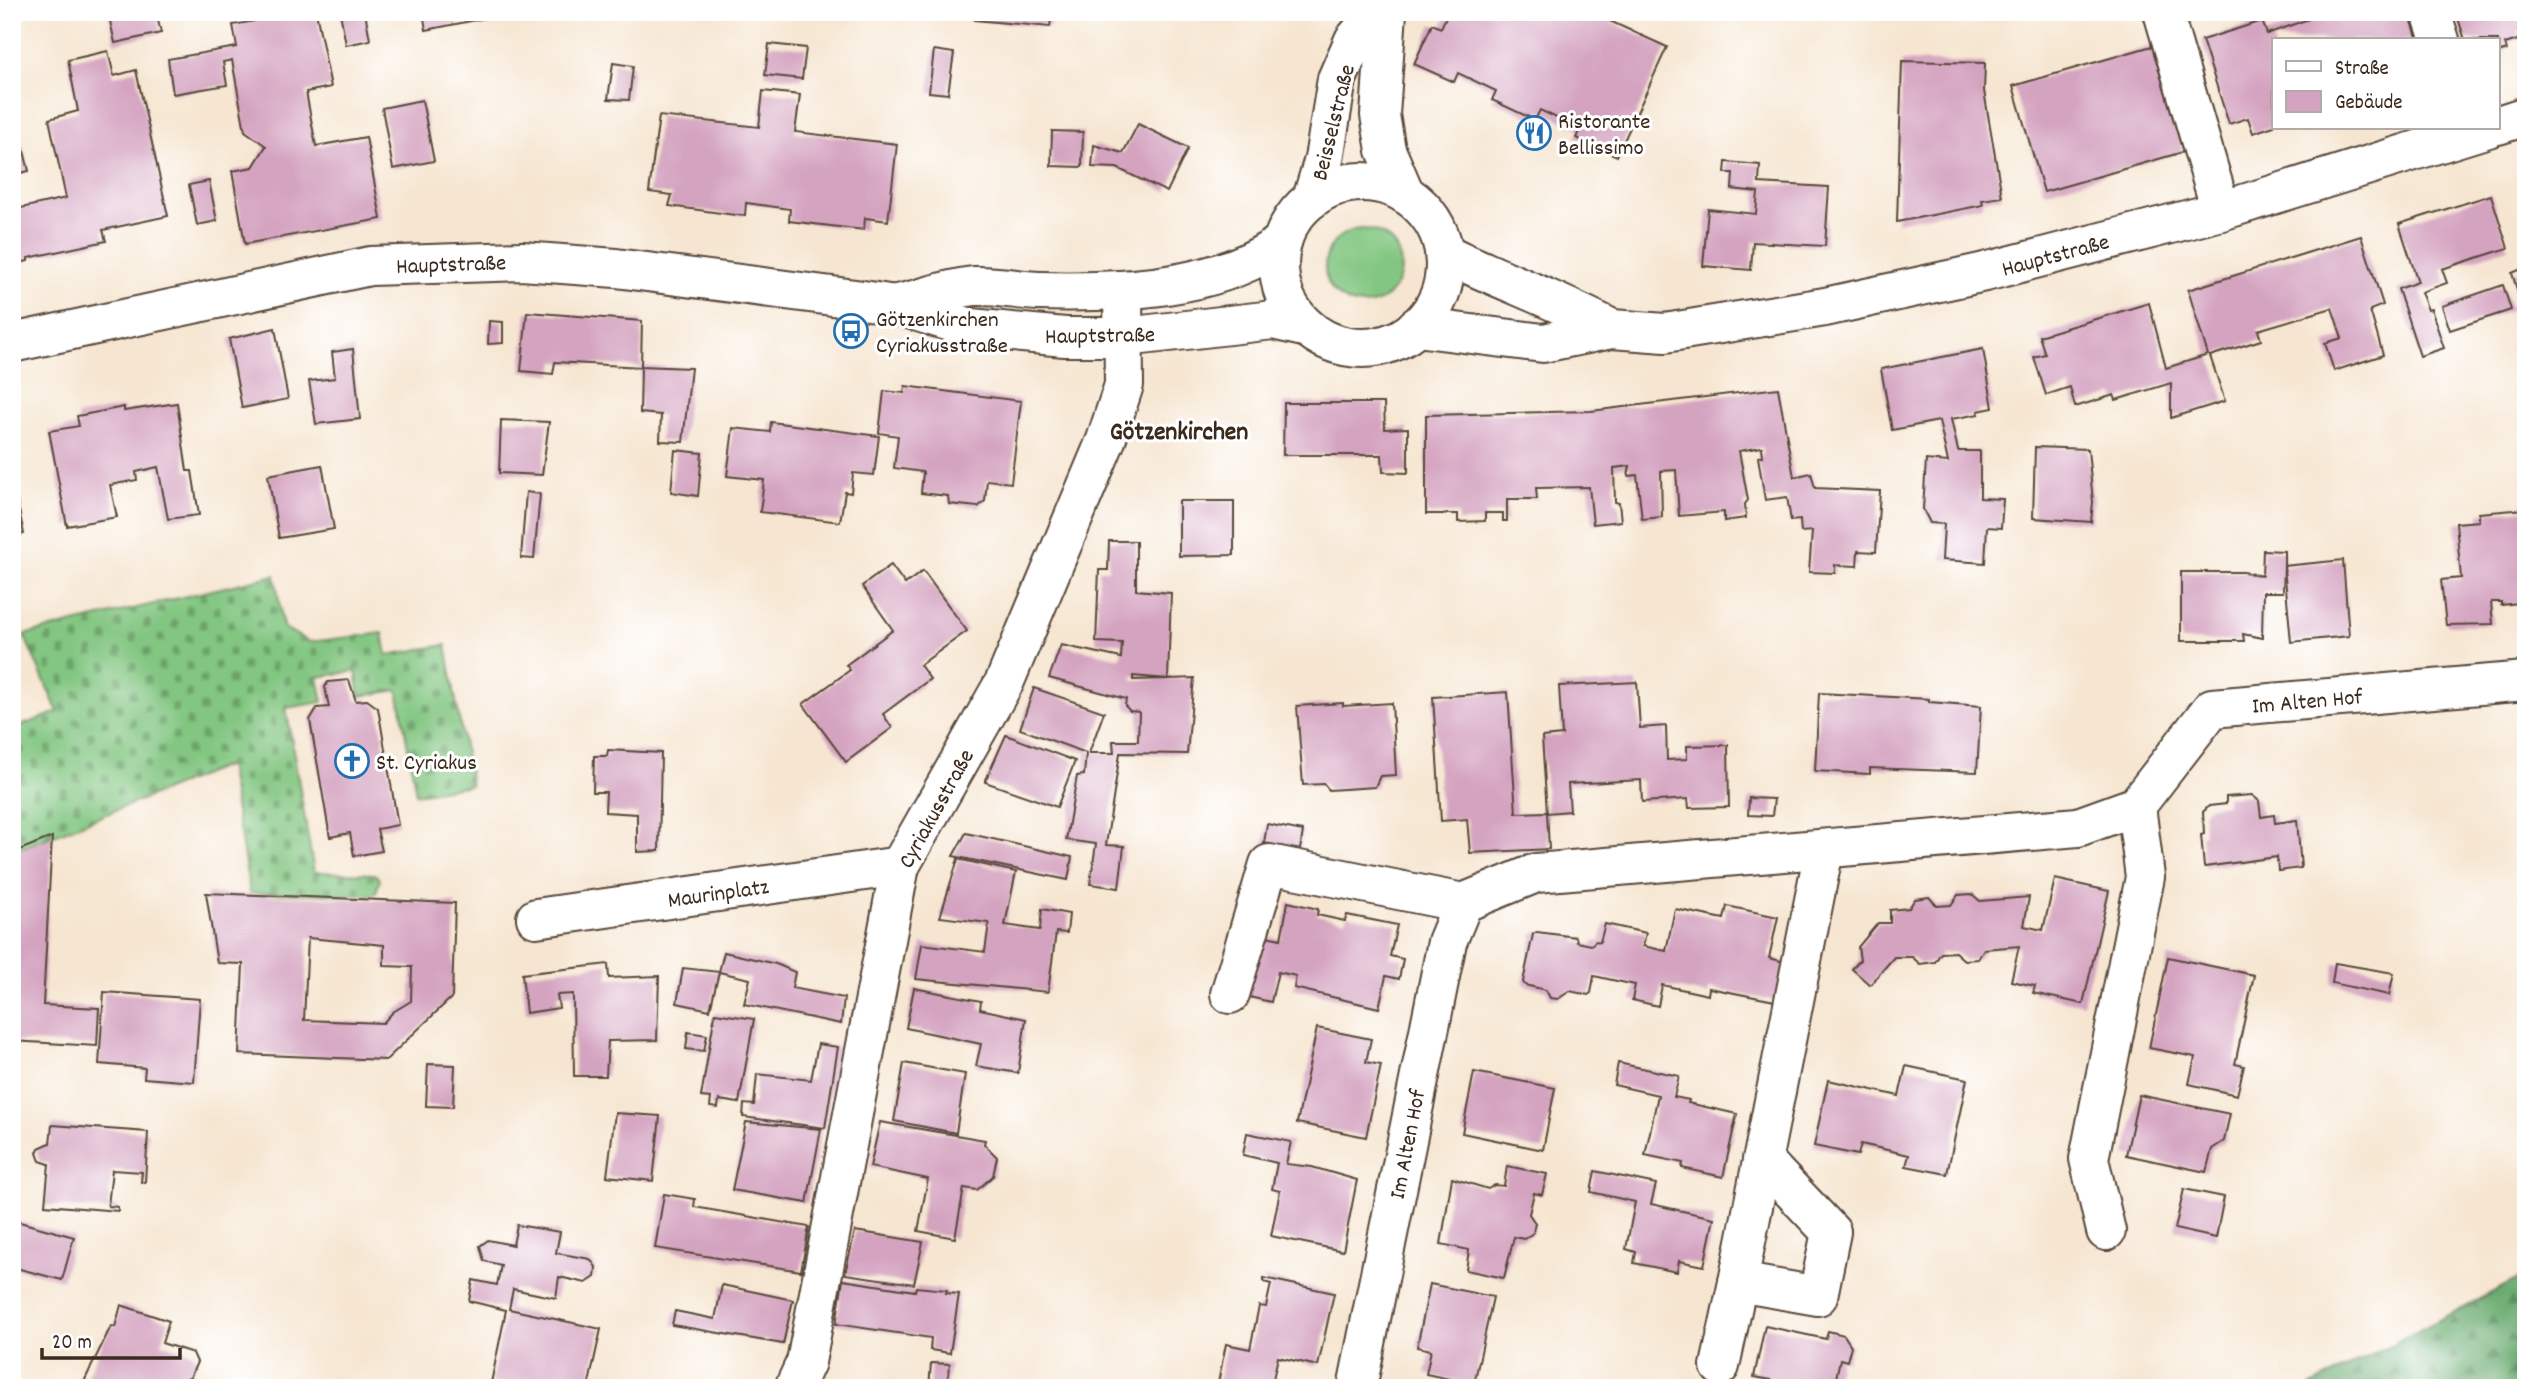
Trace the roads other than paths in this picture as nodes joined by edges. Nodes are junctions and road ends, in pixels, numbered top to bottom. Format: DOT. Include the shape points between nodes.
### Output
graph roads {
  1 [pos="1378,12"];
  2 [pos="1387,12"];
  3 [pos="2163,12"];
  4 [pos="2431,12"];
  5 [pos="2439,38"];
  6 [pos="2526,116"];
  7 [pos="2500,123"];
  8 [pos="2476,130"];
  9 [pos="1405,194"];
  10 [pos="1312,199"];
  11 [pos="2221,211"];
  12 [pos="1282,242"];
  13 [pos="1444,253"];
  14 [pos="1123,290"];
  15 [pos="895,305"];
  16 [pos="1416,327"];
  17 [pos="1308,328"];
  18 [pos="1612,329"];
  19 [pos="1125,337"];
  20 [pos="12,343"];
  21 [pos="2526,681"];
  22 [pos="2136,806"];
  23 [pos="1824,850"];
  24 [pos="900,866"];
  25 [pos="1463,903"];
  26 [pos="536,918"];
  27 [pos="1230,994"];
  28 [pos="1762,1159"];
  29 [pos="2106,1231"];
  30 [pos="1738,1282"];
  31 [pos="1720,1367"];
  32 [pos="794,1388"];
  33 [pos="1357,1388"];
  1 -- 10 [label="street, Beisselstraße" via="1354,40 1337,79 1324,159"];
  2 -- 9 [label="street, Beisselstraße" via="1380,115 1386,150"];
  3 -- 11 [label="street"];
  4 -- 5 [label="street"];
  6 -- 7 [label="street, Hauptstraße"];
  8 -- 11 [label="street, Hauptstraße"];
  9 -- 10 [label="street, Hauptstraße" via="1357,182 1341,184"];
  9 -- 13 [label="street, Hauptstraße" via="1437,229"];
  10 -- 12 [label="street, Hauptstraße" via="1298,211"];
  11 -- 18 [label="street, Hauptstraße" via="1985,272 1825,307 1665,333"];
  12 -- 14 [label="street, Hauptstraße" via="1261,258 1211,275"];
  12 -- 17 [label="street, Hauptstraße" via="1282,289"];
  13 -- 16 [label="street, Hauptstraße" via="1445,270 1436,301"];
  13 -- 18 [label="street, Hauptstraße" via="1515,288 1559,301"];
  14 -- 15 [label="street, Hauptstraße" via="975,286"];
  14 -- 19 [label="street, Cyriakusstraße"];
  15 -- 19 [label="street, Hauptstraße" via="981,329"];
  15 -- 20 [label="street, Hauptstraße" via="616,268 482,261 370,266"];
  16 -- 17 [label="street, Hauptstraße" via="1397,340 1362,347 1328,341"];
  16 -- 18 [label="street, Hauptstraße" via="1544,343"];
  17 -- 19 [label="street, Hauptstraße" via="1273,320"];
  19 -- 24 [label="street, Cyriakusstraße" via="1124,385 1106,440 1005,681"];
  21 -- 22 [label="street, Im Alten Hof" via="2212,708"];
  22 -- 23 [label="street" via="2078,827"];
  22 -- 29 [label="street" via="2146,877 2089,1159"];
  23 -- 25 [label="street" via="1536,873"];
  23 -- 28 [label="street"];
  24 -- 26 [label="street, Maurinplatz"];
  24 -- 32 [label="street, Cyriakusstraße" via="806,1362"];
  25 -- 27 [label="street" via="1269,864"];
  25 -- 33 [label="street, Im Alten Hof" via="1447,942"];
  28 -- 30 [label="street"];
  28 -- 30 [label="street" via="1831,1232 1818,1296"];
  30 -- 31 [label="street"];
}
